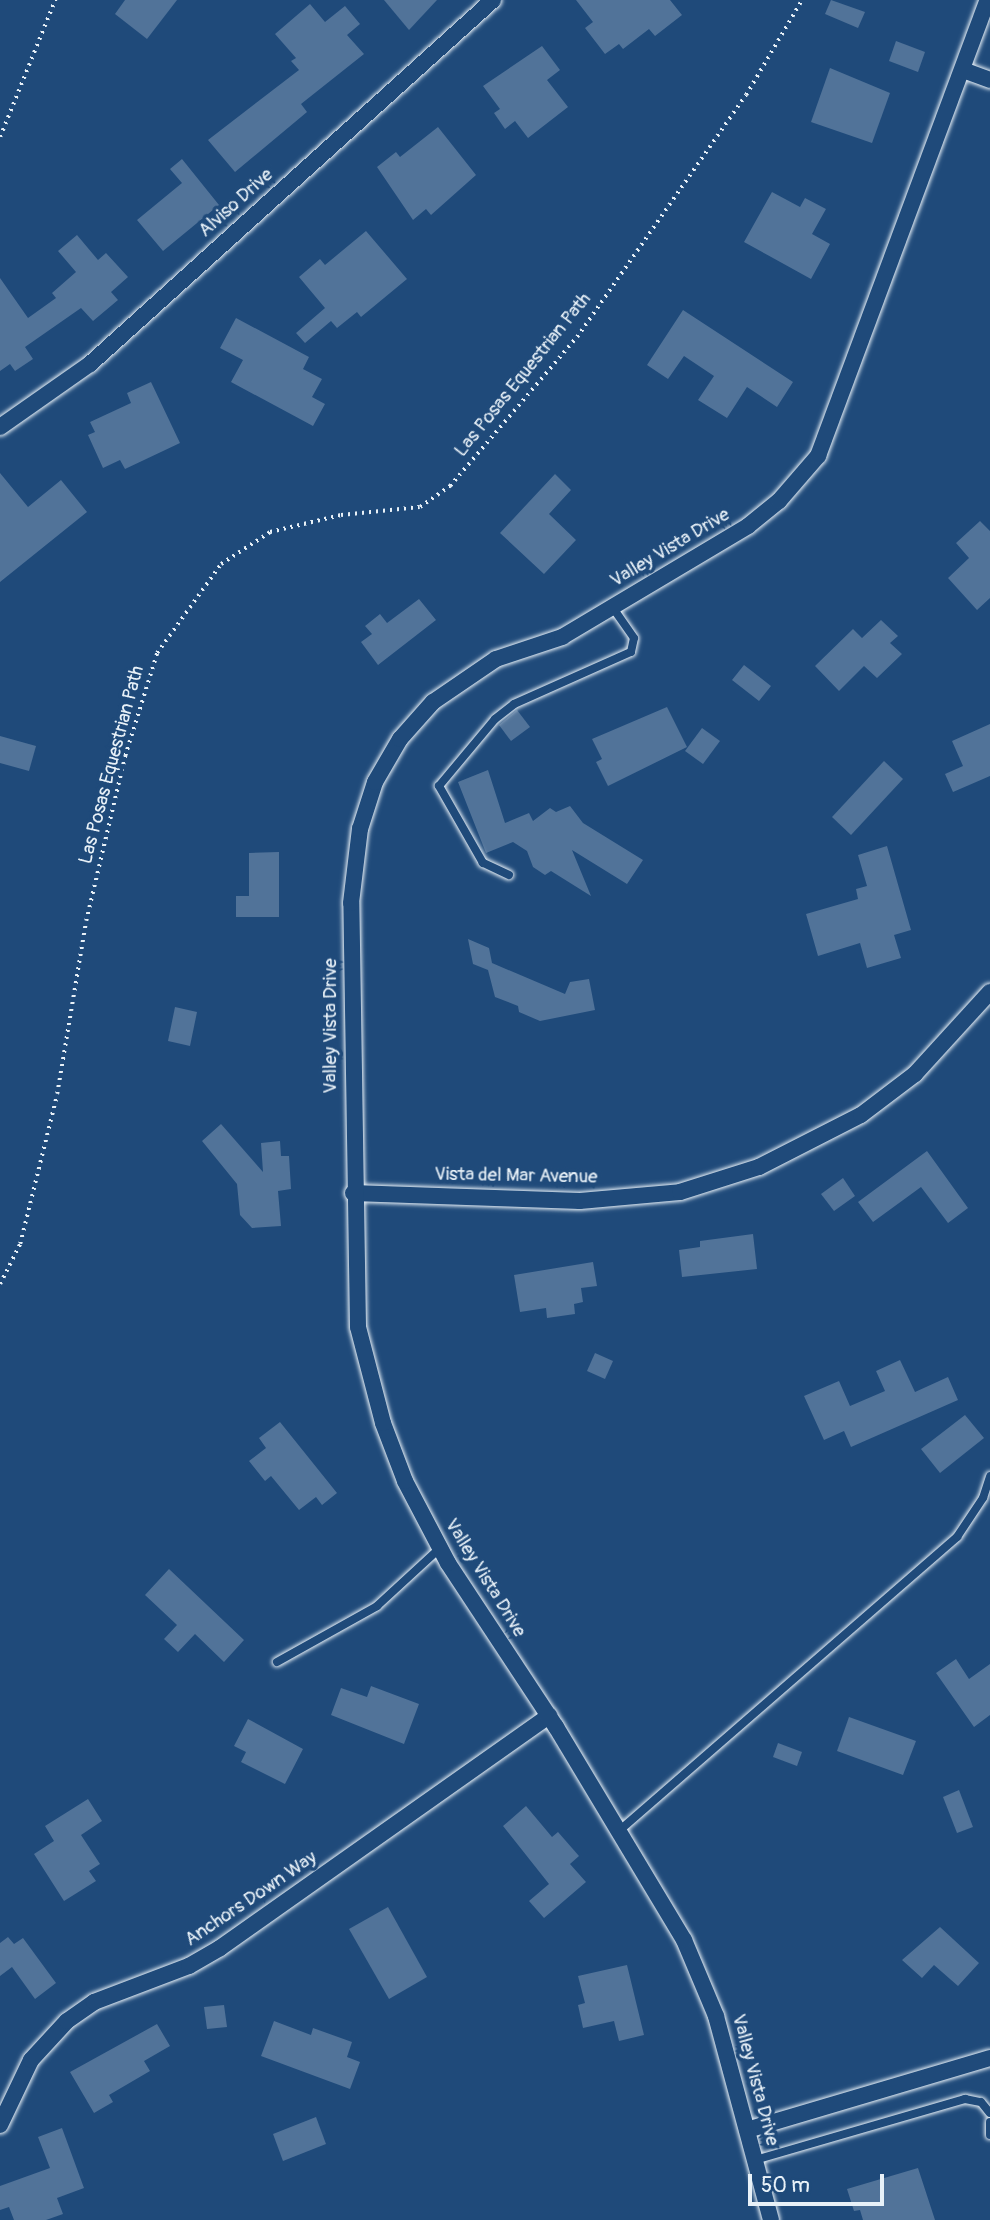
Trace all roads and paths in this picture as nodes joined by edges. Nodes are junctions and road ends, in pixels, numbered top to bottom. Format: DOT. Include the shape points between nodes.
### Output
graph roads {
  1 [pos="55,0"];
  2 [pos="493,0"];
  3 [pos="802,0"];
  4 [pos="988,0"];
  5 [pos="963,69"];
  6 [pos="990,80"];
  7 [pos="0,137"];
  8 [pos="0,427"];
  9 [pos="612,607"];
  10 [pos="509,875"];
  11 [pos="990,992"];
  12 [pos="353,1193"];
  13 [pos="0,1284"];
  14 [pos="990,1476"];
  15 [pos="440,1548"];
  16 [pos="277,1662"];
  17 [pos="549,1716"];
  18 [pos="620,1830"];
  19 [pos="990,2058"];
  20 [pos="990,2113"];
  21 [pos="990,2122"];
  22 [pos="0,2125"];
  23 [pos="747,2130"];
  24 [pos="990,2135"];
  25 [pos="755,2160"];
  26 [pos="771,2220"];
  1 -- 7 [label="path"];
  2 -- 8 [label="street, Alviso Drive" via="90,364"];
  3 -- 13 [label="path, Las Posas Equestrian Path" via="746,95 577,337 450,486 420,507 341,515 270,533 221,564 157,653 125,756 86,921 57,1094 20,1244"];
  4 -- 5 [label="street, Valley Vista Drive"];
  5 -- 6 [label="street"];
  5 -- 9 [label="street, Valley Vista Drive" via="818,456 779,501 748,526"];
  9 -- 10 [label="lane" via="634,638 631,652 514,704 495,719 439,786 483,863"];
  9 -- 12 [label="street, Valley Vista Drive" via="562,637 496,659 452,686 408,729 375,782 360,829 351,903"];
  11 -- 12 [label="street, Vista del Mar Avenue" via="915,1074 871,1107 760,1167 680,1192 580,1201"];
  12 -- 15 [label="street, Valley Vista Drive" via="358,1327 393,1451"];
  14 -- 18 [label="lane" via="983,1498 957,1537"];
  15 -- 16 [label="lane" via="377,1606"];
  15 -- 17 [label="street, Valley Vista Drive"];
  17 -- 18 [label="street, Valley Vista Drive"];
  17 -- 22 [label="street, Anchors Down Way" via="220,1948 189,1966 94,2002 67,2021 31,2060"];
  18 -- 23 [label="street, Valley Vista Drive" via="663,1900 701,1978"];
  19 -- 23 [label="street"];
  20 -- 25 [label="lane" via="981,2102 965,2099"];
  21 -- 24 [label="lane"];
  23 -- 25 [label="street, Valley Vista Drive"];
  25 -- 26 [label="street, Valley Vista Drive"];
}
